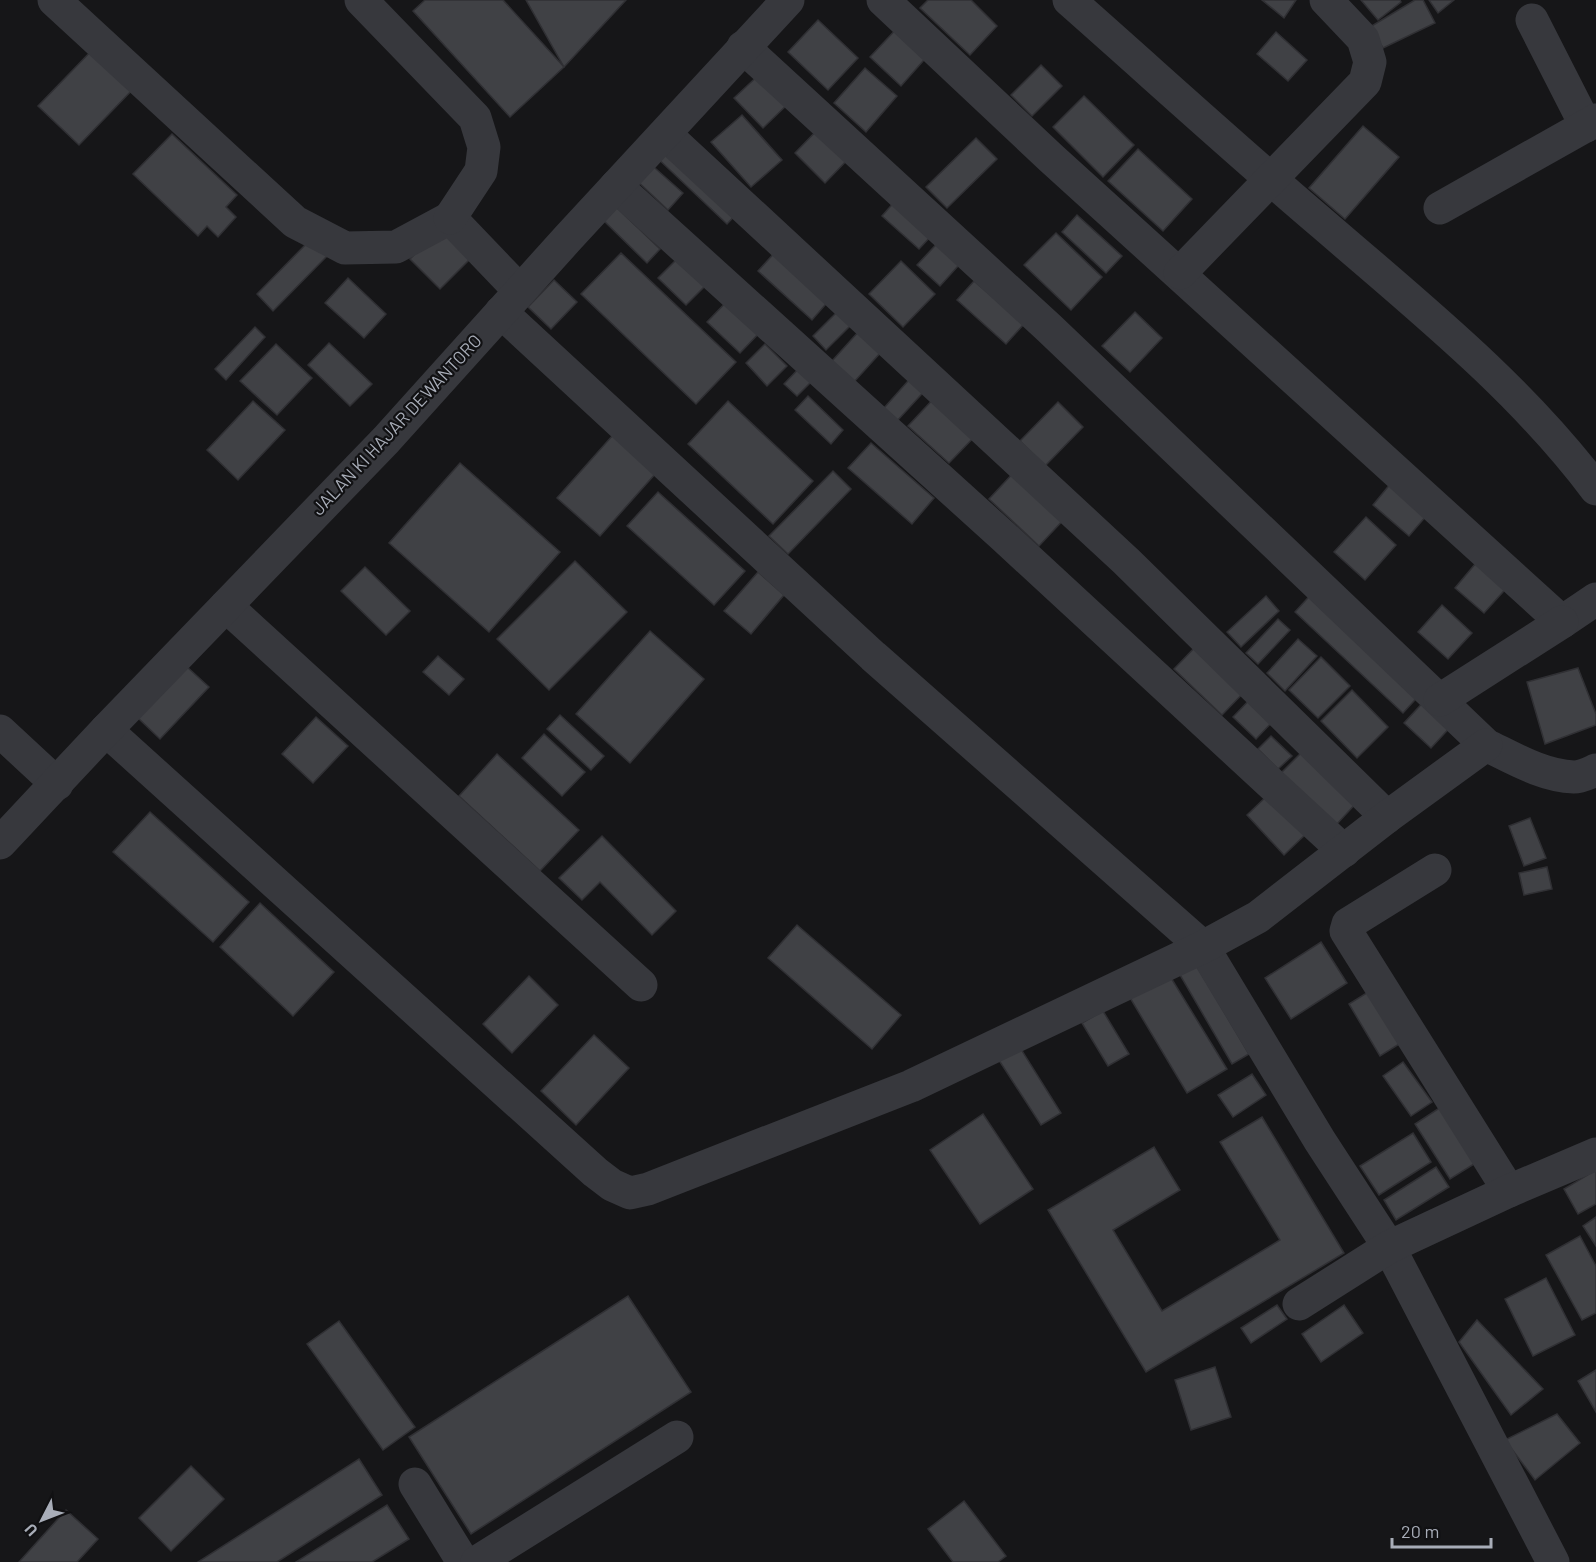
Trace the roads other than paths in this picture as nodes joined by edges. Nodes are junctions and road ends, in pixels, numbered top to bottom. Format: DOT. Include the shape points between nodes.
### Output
graph roads {
  1 [pos="54,0"];
  2 [pos="362,0"];
  3 [pos="788,0"];
  4 [pos="883,0"];
  5 [pos="1069,0"];
  6 [pos="1326,0"];
  7 [pos="1532,20"];
  8 [pos="743,47"];
  9 [pos="1591,123"];
  10 [pos="664,134"];
  11 [pos="1270,179"];
  12 [pos="616,186"];
  13 [pos="1440,208"];
  14 [pos="450,218"];
  15 [pos="1180,273"];
  16 [pos="511,301"];
  17 [pos="1596,489"];
  18 [pos="1596,599"];
  19 [pos="226,606"];
  20 [pos="1562,622"];
  21 [pos="1440,700"];
  22 [pos="106,730"];
  23 [pos="0,731"];
  24 [pos="1486,745"];
  25 [pos="1596,770"];
  26 [pos="57,784"];
  27 [pos="1387,817"];
  28 [pos="0,843"];
  29 [pos="1344,851"];
  30 [pos="1435,870"];
  31 [pos="1203,947"];
  32 [pos="641,985"];
  33 [pos="1596,1154"];
  34 [pos="1509,1191"];
  35 [pos="1389,1247"];
  36 [pos="1299,1304"];
  37 [pos="676,1437"];
  38 [pos="415,1484"];
  39 [pos="464,1562"];
  40 [pos="477,1562"];
  41 [pos="1553,1562"];
  1 -- 14 [label="street" via="295,222 345,248 396,247"];
  2 -- 14 [label="street" via="475,118 484,147 482,171"];
  3 -- 8 [label="street, JALAN KI HAJAR DEWANTORO"];
  4 -- 15 [label="street"];
  5 -- 11 [label="street"];
  6 -- 11 [label="street" via="1363,39 1370,62 1365,82"];
  7 -- 9 [label="street"];
  8 -- 10 [label="street, JALAN KI HAJAR DEWANTORO"];
  8 -- 21 [label="street" via="1049,328"];
  9 -- 13 [label="street"];
  10 -- 12 [label="street, JALAN KI HAJAR DEWANTORO"];
  10 -- 27 [label="street" via="1126,561"];
  11 -- 15 [label="street"];
  11 -- 17 [label="street" via="1446,330 1552,434"];
  12 -- 16 [label="street, JALAN KI HAJAR DEWANTORO"];
  12 -- 29 [label="street"];
  14 -- 16 [label="street"];
  15 -- 20 [label="street"];
  16 -- 19 [label="street, JALAN KI HAJAR DEWANTORO" via="453,369"];
  16 -- 31 [label="street" via="873,656"];
  18 -- 20 [label="street"];
  19 -- 22 [label="street, JALAN KI HAJAR DEWANTORO"];
  19 -- 32 [label="street"];
  20 -- 21 [label="street"];
  21 -- 24 [label="street"];
  22 -- 26 [label="street, JALAN KI HAJAR DEWANTORO"];
  22 -- 31 [label="street" via="595,1172 630,1193 910,1086"];
  23 -- 26 [label="street"];
  24 -- 25 [label="street" via="1558,774 1575,777"];
  24 -- 27 [label="street"];
  26 -- 28 [label="street, JALAN KI HAJAR DEWANTORO"];
  27 -- 29 [label="street"];
  29 -- 31 [label="street" via="1258,917"];
  30 -- 34 [label="street" via="1348,924 1346,930"];
  31 -- 35 [label="street"];
  33 -- 34 [label="street"];
  34 -- 35 [label="street"];
  35 -- 36 [label="street"];
  35 -- 41 [label="street"];
  37 -- 40 [label="street"];
  38 -- 39 [label="street"];
}
